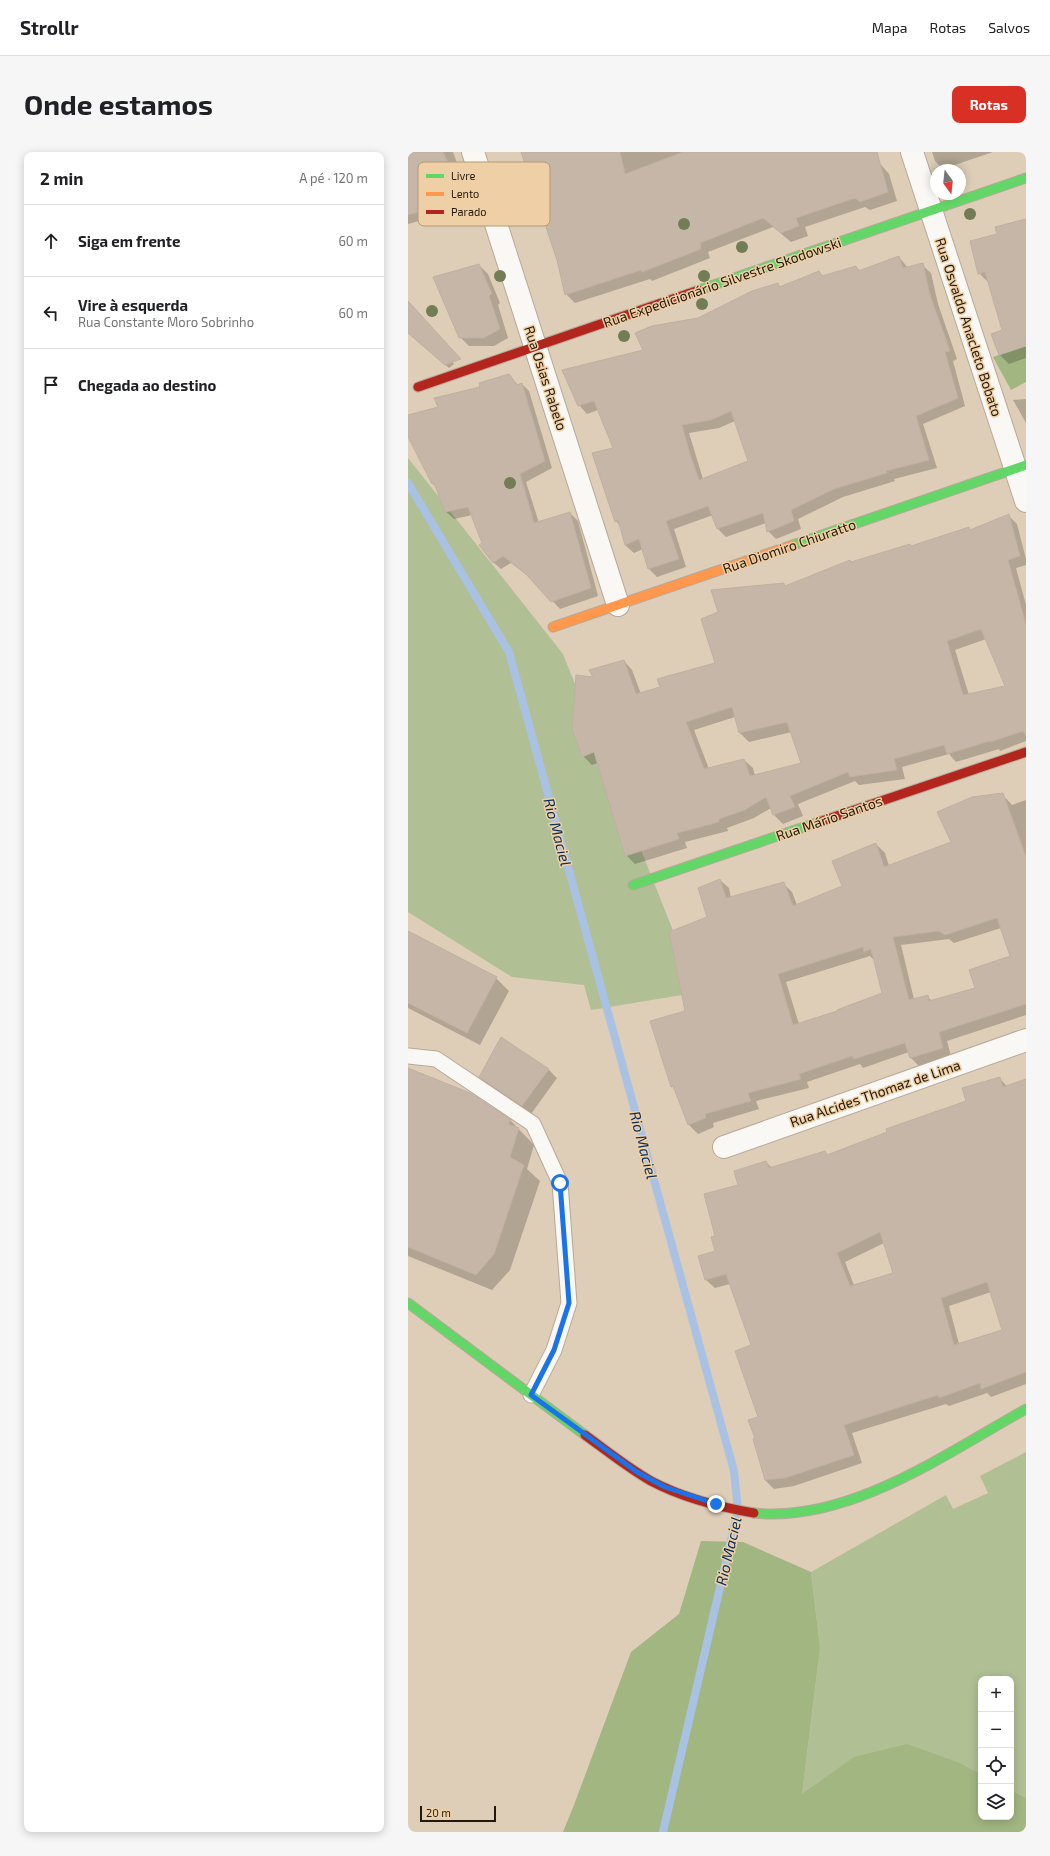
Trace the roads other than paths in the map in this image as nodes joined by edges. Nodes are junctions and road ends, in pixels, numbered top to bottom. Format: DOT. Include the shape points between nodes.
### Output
graph roads {
  1 [pos="473,152"];
  2 [pos="912,152"];
  3 [pos="476,162"];
  4 [pos="1026,178"];
  5 [pos="931,210"];
  6 [pos="497,226"];
  7 [pos="536,346"];
  8 [pos="418,387"];
  9 [pos="1021,467"];
  10 [pos="1026,501"];
  11 [pos="618,604"];
  12 [pos="553,627"];
  13 [pos="1026,752"];
  14 [pos="632,885"];
  15 [pos="1026,1040"];
  16 [pos="408,1056"];
  17 [pos="724,1147"];
  18 [pos="408,1303"];
  19 [pos="531,1395"];
  20 [pos="1026,1409"];
  1 -- 3 [label="street, Rua Osias Rabelo"];
  2 -- 5 [label="street, Rua Osvaldo Anacleto Bobato"];
  4 -- 5 [label="street, Rua Expedicionário Silvestre Skodowski"];
  5 -- 7 [label="street, Rua Expedicionário Silvestre Skodowski"];
  5 -- 9 [label="street, Rua Osvaldo Anacleto Bobato"];
  6 -- 7 [label="street, Rua Osias Rabelo"];
  7 -- 8 [label="street, Rua Expedicionário Silvestre Skodowski"];
  7 -- 11 [label="street, Rua Osias Rabelo"];
  9 -- 10 [label="street, Rua Osvaldo Anacleto Bobato"];
  9 -- 11 [label="street, Rua Diomiro Chiuratto"];
  11 -- 12 [label="street, Rua Diomiro Chiuratto"];
  13 -- 14 [label="street, Rua Mário Santos"];
  15 -- 17 [label="street, Rua Alcides Thomaz de Lima"];
  16 -- 19 [label="lane" via="436,1059 533,1124 560,1183 569,1303 554,1350"];
  18 -- 19 [label="street"];
  19 -- 20 [label="street" via="637,1472 665,1487 716,1504 786,1514 843,1503 903,1478"];
}
